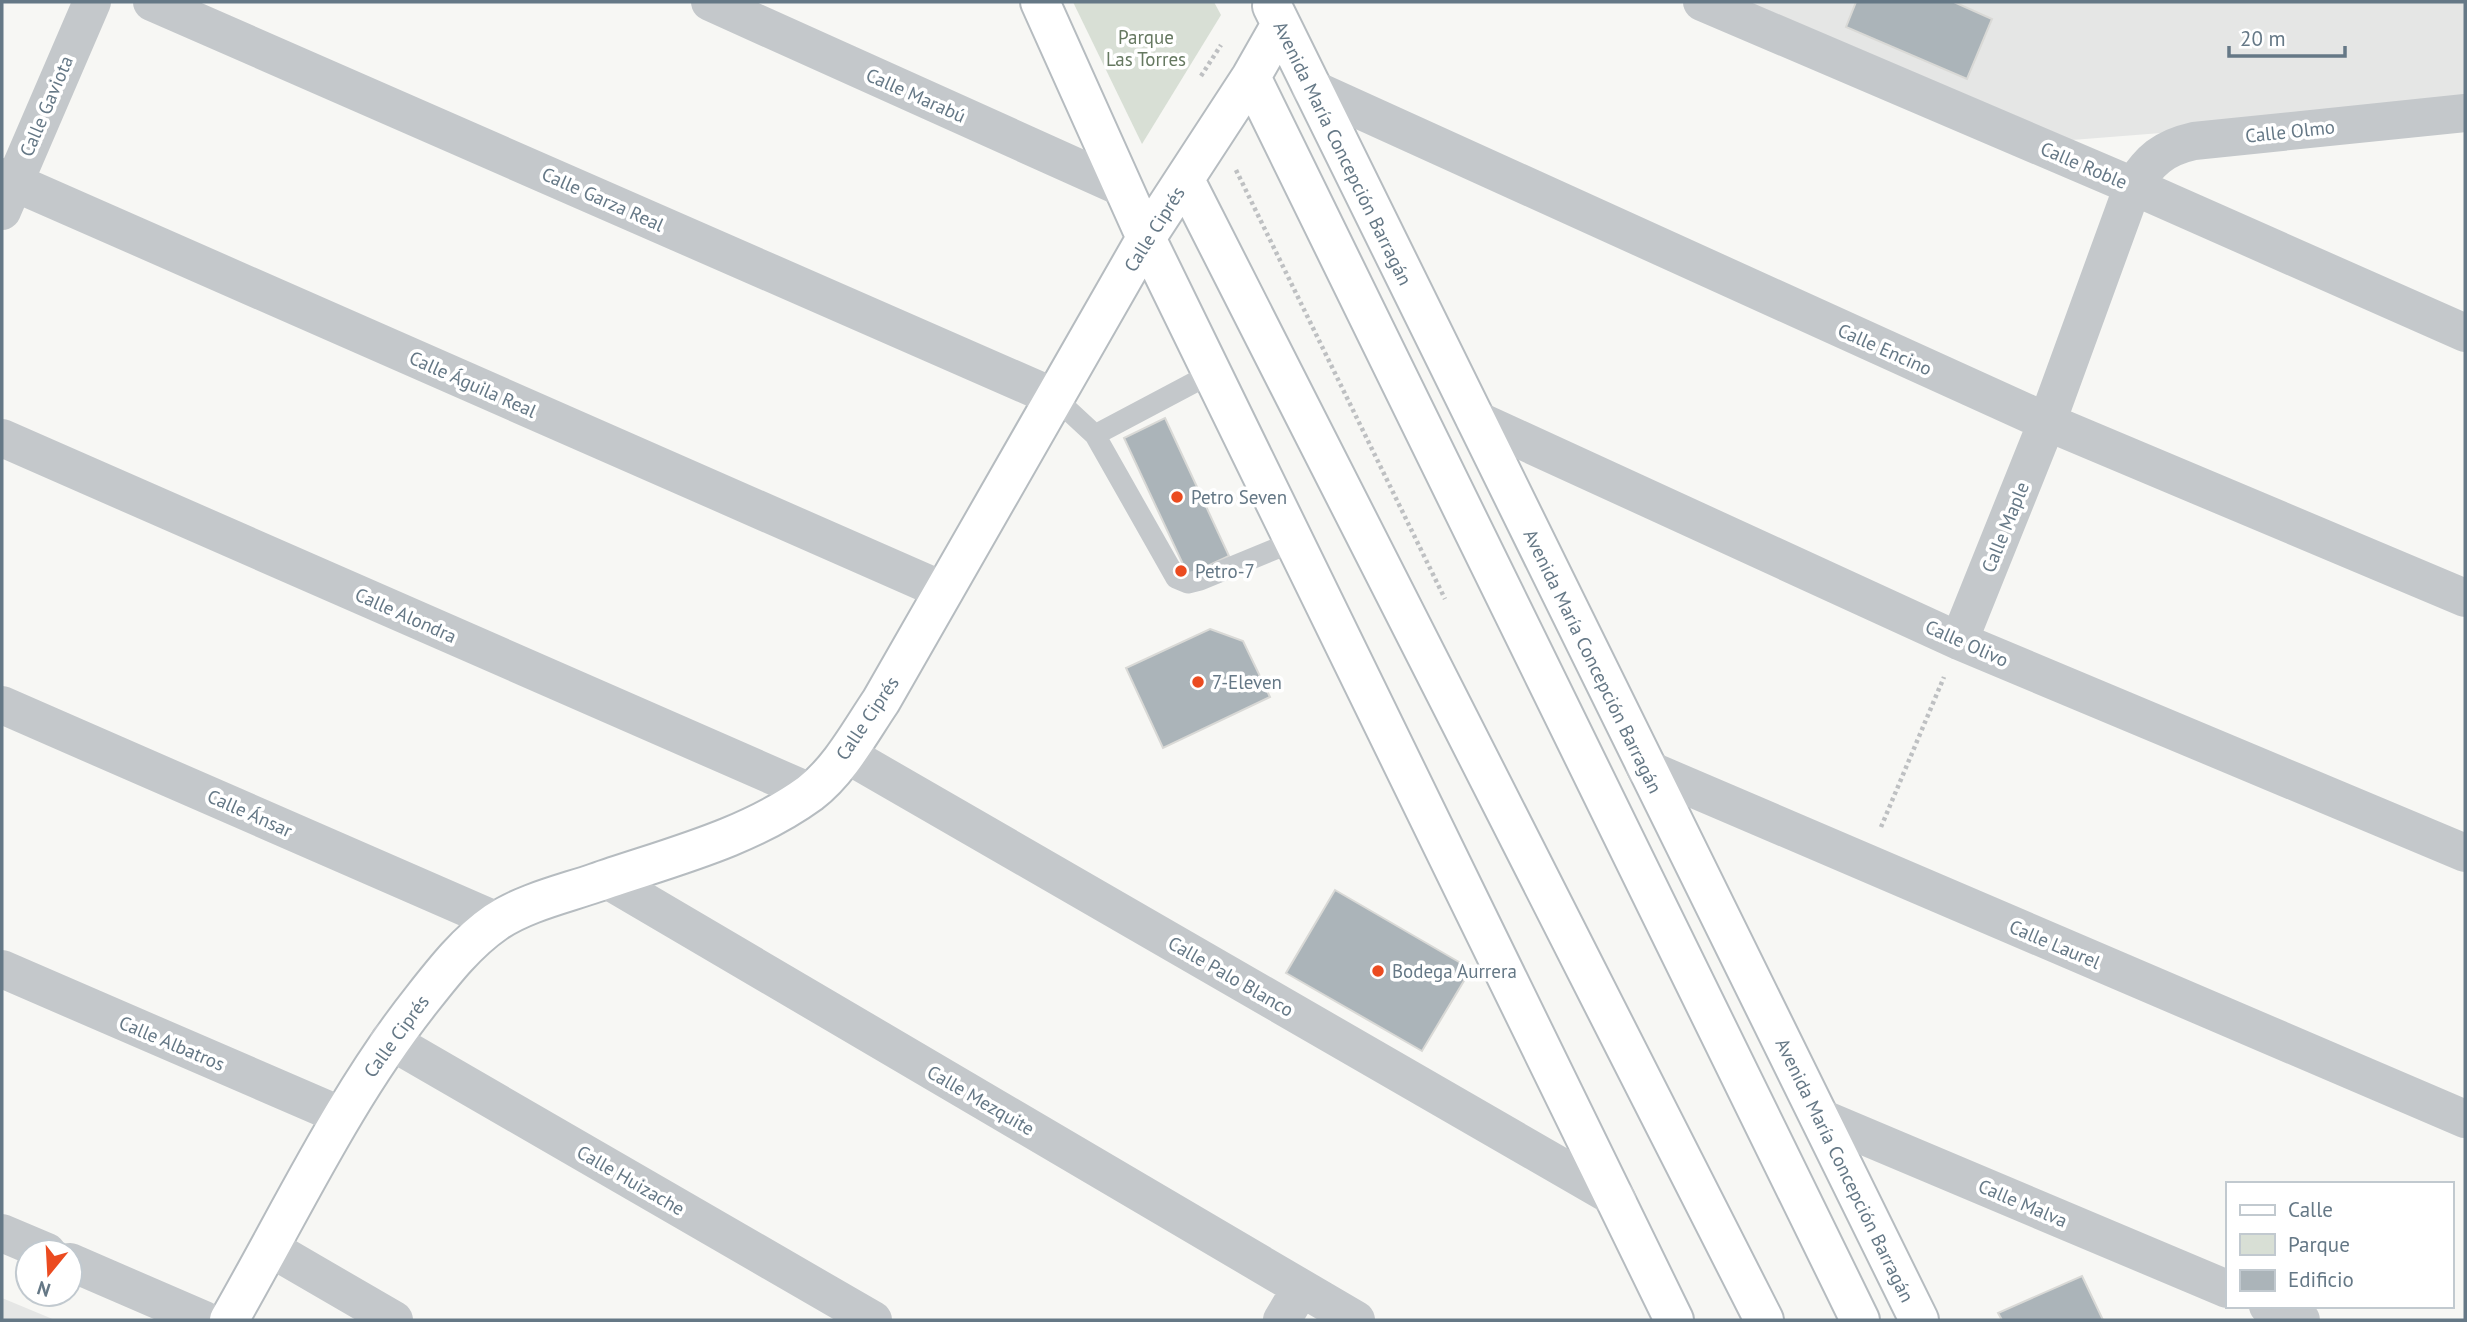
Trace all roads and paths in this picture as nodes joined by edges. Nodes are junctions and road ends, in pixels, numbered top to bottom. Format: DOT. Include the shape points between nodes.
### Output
graph roads {
  1 [pos="92,2"];
  2 [pos="152,2"];
  3 [pos="710,2"];
  4 [pos="1040,2"];
  5 [pos="1702,2"];
  6 [pos="1281,10"];
  7 [pos="1222,43"];
  8 [pos="1200,78"];
  9 [pos="1251,78"];
  10 [pos="1311,88"];
  11 [pos="2465,113"];
  12 [pos="1185,180"];
  13 [pos="2133,186"];
  14 [pos="1123,188"];
  15 [pos="6,190"];
  16 [pos="1146,238"];
  17 [pos="2465,333"];
  18 [pos="1212,373"];
  19 [pos="1054,397"];
  20 [pos="1475,419"];
  21 [pos="2047,422"];
  22 [pos="1095,435"];
  23 [pos="2,438"];
  24 [pos="1295,541"];
  25 [pos="944,591"];
  26 [pos="2465,598"];
  27 [pos="1959,641"];
  28 [pos="2,705"];
  29 [pos="846,754"];
  30 [pos="1645,768"];
  31 [pos="810,792"];
  32 [pos="2465,853"];
  33 [pos="1866,863"];
  34 [pos="606,879"];
  35 [pos="497,921"];
  36 [pos="2,969"];
  37 [pos="389,1040"];
  38 [pos="342,1116"];
  39 [pos="1819,1117"];
  40 [pos="2465,1119"];
  41 [pos="1617,1199"];
  42 [pos="270,1248"];
  43 [pos="84,1268"];
  44 [pos="1301,1288"];
  45 [pos="2226,1289"];
  46 [pos="2273,1308"];
  47 [pos="204,1320"];
  48 [pos="229,1320"];
  49 [pos="394,1320"];
  50 [pos="873,1320"];
  51 [pos="1282,1320"];
  52 [pos="1356,1320"];
  53 [pos="1674,1320"];
  54 [pos="1764,1320"];
  55 [pos="1860,1320"];
  56 [pos="1919,1320"];
  57 [pos="2301,1320"];
  1 -- 15 [label="street, Calle Gaviota"];
  2 -- 19 [label="street, Calle Garza Real"];
  3 -- 14 [label="street, Calle Marabú"];
  4 -- 14 [label="street"];
  5 -- 13 [label="street, Calle Roble"];
  6 -- 9 [label="street, Calle Ciprés"];
  6 -- 10 [label="street, Avenida María Concepción Barragán"];
  7 -- 8 [label="path"];
  9 -- 12 [label="street, Calle Ciprés"];
  9 -- 55 [label="street"];
  10 -- 20 [label="street, Avenida María Concepción Barragán"];
  10 -- 21 [label="street, Calle Encino"];
  11 -- 13 [label="street, Calle Olmo" via="2174,146 2148,163"];
  12 -- 16 [label="street, Calle Ciprés"];
  12 -- 54 [label="street"];
  13 -- 17 [label="street, Calle Roble"];
  13 -- 21 [label="street, Calle Maple"];
  14 -- 16 [label="street"];
  15 -- 25 [label="street, Calle Águila Real"];
  16 -- 18 [label="street"];
  16 -- 19 [label="street, Calle Ciprés"];
  18 -- 22 [label="lane"];
  18 -- 24 [label="street"];
  19 -- 22 [label="lane"];
  19 -- 25 [label="street, Calle Ciprés"];
  20 -- 27 [label="street, Calle Olivo"];
  20 -- 30 [label="street, Avenida María Concepción Barragán"];
  21 -- 26 [label="street, Calle Encino"];
  21 -- 27 [label="street, Calle Maple"];
  22 -- 24 [label="lane" via="1168,569 1181,581 1200,580"];
  23 -- 31 [label="street, Calle Alondra"];
  24 -- 41 [label="street"];
  25 -- 29 [label="street, Calle Ciprés"];
  27 -- 32 [label="street, Calle Olivo"];
  27 -- 33 [label="path"];
  28 -- 35 [label="street, Calle Ánsar"];
  29 -- 31 [label="street, Calle Ciprés"];
  29 -- 41 [label="street, Calle Palo Blanco"];
  30 -- 33 [label="street, Calle Laurel"];
  30 -- 39 [label="street, Avenida María Concepción Barragán"];
  31 -- 34 [label="street, Calle Ciprés" via="708,845"];
  33 -- 40 [label="street, Calle Laurel"];
  34 -- 35 [label="street, Calle Ciprés"];
  34 -- 44 [label="street, Calle Mezquite"];
  35 -- 37 [label="street, Calle Ciprés" via="459,954"];
  36 -- 38 [label="street, Calle Albatros"];
  37 -- 38 [label="street, Calle Ciprés"];
  37 -- 50 [label="street, Calle Huizache"];
  38 -- 42 [label="street, Calle Ciprés"];
  39 -- 45 [label="street, Calle Malva"];
  39 -- 56 [label="street, Avenida María Concepción Barragán"];
  41 -- 53 [label="street"];
  42 -- 48 [label="street, Calle Ciprés"];
  42 -- 49 [label="street"];
  43 -- 47 [label="street"];
  44 -- 51 [label="street"];
  44 -- 52 [label="street, Calle Mezquite"];
  46 -- 57 [label="street"];
}
